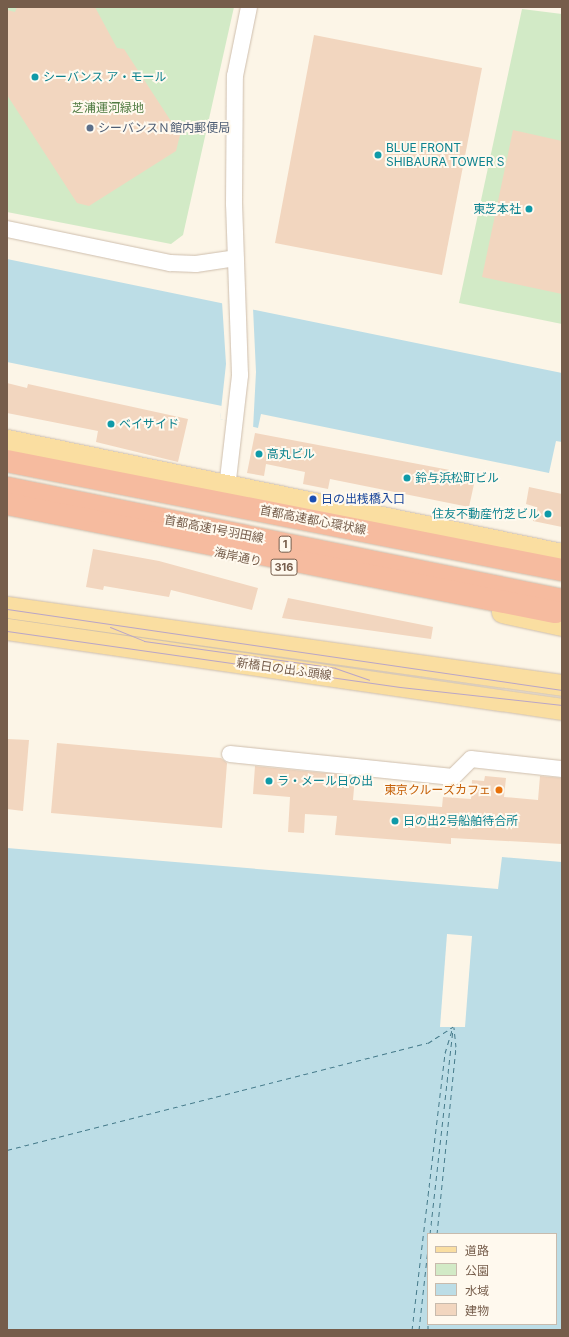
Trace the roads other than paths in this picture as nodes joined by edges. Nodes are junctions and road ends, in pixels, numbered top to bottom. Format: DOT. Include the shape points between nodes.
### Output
graph roads {
  1 [pos="249,7"];
  2 [pos="7,229"];
  3 [pos="236,258"];
  4 [pos="7,440"];
  5 [pos="7,455"];
  6 [pos="7,461"];
  7 [pos="64,470"];
  8 [pos="7,488"];
  9 [pos="227,488"];
  10 [pos="7,493"];
  11 [pos="7,504"];
  12 [pos="7,510"];
  13 [pos="178,539"];
  14 [pos="562,554"];
  15 [pos="562,570"];
  16 [pos="562,600"];
  17 [pos="7,607"];
  18 [pos="562,613"];
  19 [pos="562,625"];
  20 [pos="7,629"];
  21 [pos="562,685"];
  22 [pos="562,709"];
  23 [pos="230,754"];
  24 [pos="562,769"];
  1 -- 3 [label="street" via="235,76"];
  2 -- 3 [label="street" via="170,263 196,264"];
  3 -- 9 [label="street" via="240,375"];
  4 -- 9 [label="main road"];
  5 -- 7 [label="highway"];
  6 -- 7 [label="highway"];
  7 -- 15 [label="highway, 首都高速都心環状線"];
  8 -- 16 [label="highway, 首都高速1号羽田線 / 1"];
  9 -- 14 [label="main road"];
  10 -- 13 [label="highway"];
  11 -- 13 [label="highway"];
  12 -- 19 [label="main road, 海岸通り / 316"];
  13 -- 18 [label="highway, 首都高速1号羽田線" via="481,600"];
  17 -- 21 [label="main road, 新橋日の出ふ頭線"];
  20 -- 22 [label="main road, 新橋日の出ふ頭線"];
  23 -- 24 [label="street" via="452,777 471,759"];
}
